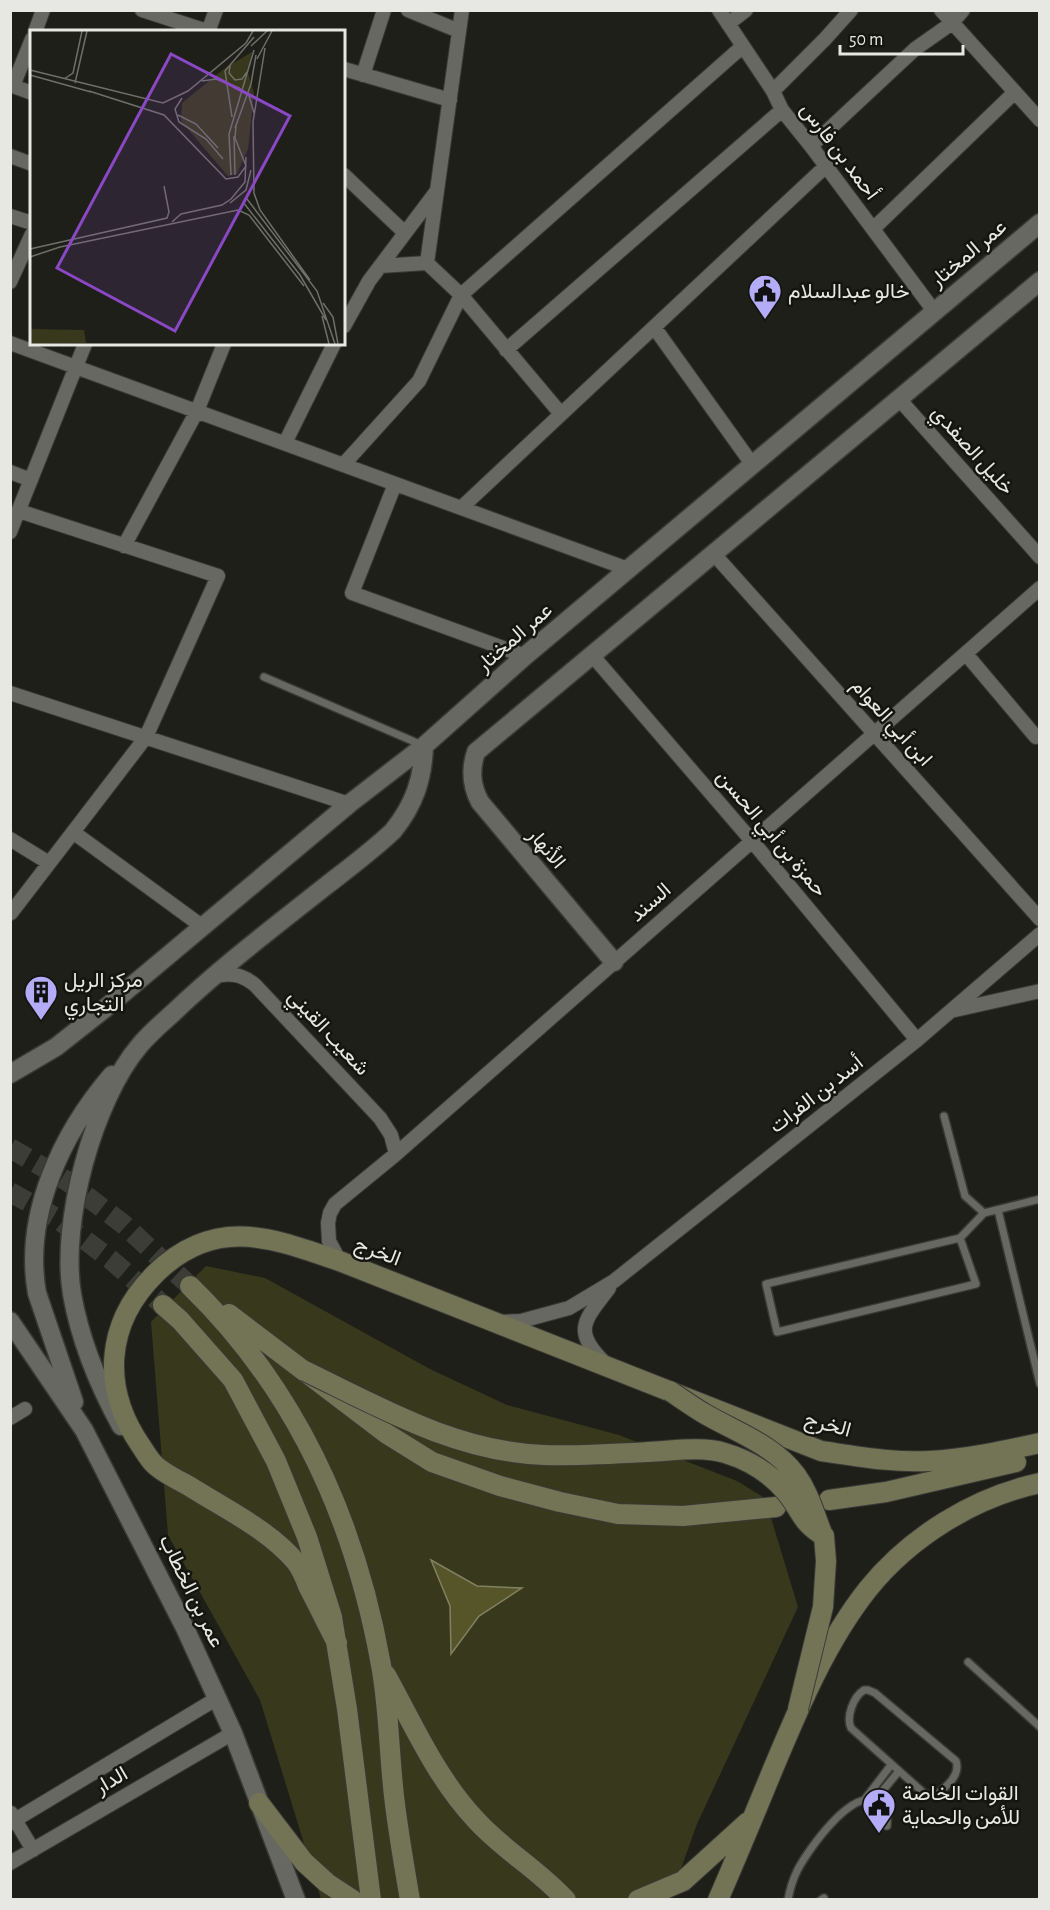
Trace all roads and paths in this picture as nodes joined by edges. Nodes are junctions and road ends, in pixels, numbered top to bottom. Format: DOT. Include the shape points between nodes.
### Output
graph roads {
  1 [pos="43,10"];
  2 [pos="216,10"];
  3 [pos="384,10"];
  4 [pos="408,10"];
  5 [pos="462,10"];
  6 [pos="719,10"];
  7 [pos="746,10"];
  8 [pos="851,10"];
  9 [pos="941,10"];
  10 [pos="963,10"];
  11 [pos="152,12"];
  12 [pos="952,23"];
  13 [pos="728,24"];
  14 [pos="36,30"];
  15 [pos="206,30"];
  16 [pos="209,30"];
  17 [pos="459,31"];
  18 [pos="30,44"];
  19 [pos="743,46"];
  20 [pos="345,69"];
  21 [pos="363,75"];
  22 [pos="12,86"];
  23 [pos="773,91"];
  24 [pos="30,92"];
  25 [pos="1015,92"];
  26 [pos="450,100"];
  27 [pos="782,110"];
  28 [pos="1040,120"];
  29 [pos="811,146"];
  30 [pos="10,156"];
  31 [pos="30,163"];
  32 [pos="826,166"];
  33 [pos="345,176"];
  34 [pos="437,190"];
  35 [pos="10,216"];
  36 [pos="30,222"];
  37 [pos="1040,223"];
  38 [pos="873,229"];
  39 [pos="405,233"];
  40 [pos="30,238"];
  41 [pos="427,263"];
  42 [pos="380,266"];
  43 [pos="1040,281"];
  44 [pos="10,282"];
  45 [pos="461,295"];
  46 [pos="934,311"];
  47 [pos="345,324"];
  48 [pos="654,327"];
  49 [pos="10,343"];
  50 [pos="85,345"];
  51 [pos="224,345"];
  52 [pos="334,345"];
  53 [pos="506,350"];
  54 [pos="76,366"];
  55 [pos="899,399"];
  56 [pos="197,411"];
  57 [pos="561,414"];
  58 [pos="285,443"];
  59 [pos="752,464"];
  60 [pos="343,465"];
  61 [pos="10,472"];
  62 [pos="31,480"];
  63 [pos="395,484"];
  64 [pos="461,508"];
  65 [pos="19,511"];
  66 [pos="10,532"];
  67 [pos="124,546"];
  68 [pos="713,553"];
  69 [pos="1040,557"];
  70 [pos="628,569"];
  71 [pos="1040,588"];
  72 [pos="966,654"];
  73 [pos="592,655"];
  74 [pos="525,656"];
  75 [pos="264,676"];
  76 [pos="10,693"];
  77 [pos="874,733"];
  78 [pos="1036,736"];
  79 [pos="146,737"];
  80 [pos="424,746"];
  81 [pos="349,804"];
  82 [pos="73,832"];
  83 [pos="10,839"];
  84 [pos="752,841"];
  85 [pos="49,863"];
  86 [pos="11,913"];
  87 [pos="1040,919"];
  88 [pos="203,927"];
  89 [pos="1040,934"];
  90 [pos="614,962"];
  91 [pos="207,980"];
  92 [pos="1040,991"];
  93 [pos="953,1011"];
  94 [pos="917,1040"];
  95 [pos="140,1045"];
  96 [pos="10,1074"];
  97 [pos="944,1116"];
  98 [pos="396,1154"];
  99 [pos="1040,1199"];
  100 [pos="998,1210"];
  101 [pos="984,1213"];
  102 [pos="960,1238"];
  103 [pos="342,1262"];
  104 [pos="614,1281"];
  105 [pos="163,1305"];
  106 [pos="10,1321"];
  107 [pos="494,1322"];
  108 [pos="610,1368"];
  109 [pos="305,1371"];
  110 [pos="1040,1384"];
  111 [pos="670,1391"];
  112 [pos="25,1409"];
  113 [pos="10,1418"];
  114 [pos="84,1430"];
  115 [pos="1040,1443"];
  116 [pos="1040,1456"];
  117 [pos="155,1465"];
  118 [pos="1040,1483"];
  119 [pos="829,1500"];
  120 [pos="776,1507"];
  121 [pos="824,1536"];
  122 [pos="337,1643"];
  123 [pos="968,1662"];
  124 [pos="381,1666"];
  125 [pos="216,1699"];
  126 [pos="798,1709"];
  127 [pos="1040,1726"];
  128 [pos="233,1733"];
  129 [pos="891,1765"];
  130 [pos="899,1771"];
  131 [pos="865,1799"];
  132 [pos="875,1800"];
  133 [pos="260,1803"];
  134 [pos="12,1818"];
  135 [pos="753,1818"];
  136 [pos="887,1826"];
  137 [pos="33,1850"];
  138 [pos="10,1863"];
  139 [pos="644,1898"];
  140 [pos="296,1899"];
  141 [pos="353,1899"];
  142 [pos="371,1899"];
  143 [pos="410,1899"];
  144 [pos="566,1899"];
  145 [pos="718,1899"];
  146 [pos="788,1899"];
  1 -- 14 [label="street"];
  2 -- 16 [label="street"];
  3 -- 21 [label="street"];
  4 -- 17 [label="street"];
  5 -- 17 [label="street"];
  6 -- 13 [label="street, أحمد بن فارس"];
  7 -- 13 [label="street"];
  8 -- 23 [label="street"];
  9 -- 12 [label="street"];
  10 -- 12 [label="street"];
  11 -- 15 [label="street"];
  12 -- 25 [label="street"];
  12 -- 29 [label="street" via="915,49"];
  13 -- 19 [label="street, أحمد بن فارس"];
  17 -- 26 [label="street"];
  18 -- 22 [label="street"];
  19 -- 23 [label="street, أحمد بن فارس"];
  19 -- 45 [label="street"];
  20 -- 21 [label="street"];
  21 -- 26 [label="street"];
  22 -- 24 [label="street"];
  23 -- 27 [label="street, أحمد بن فارس"];
  25 -- 28 [label="street"];
  25 -- 38 [label="street"];
  26 -- 34 [label="street"];
  27 -- 29 [label="street, أحمد بن فارس"];
  27 -- 53 [label="street"];
  29 -- 32 [label="street, أحمد بن فارس"];
  30 -- 31 [label="street"];
  32 -- 38 [label="street, أحمد بن فارس"];
  32 -- 48 [label="street"];
  33 -- 39 [label="street"];
  34 -- 39 [label="street"];
  34 -- 41 [label="street"];
  35 -- 36 [label="street"];
  37 -- 46 [label="street, عمر المختار"];
  38 -- 46 [label="street, أحمد بن فارس"];
  39 -- 42 [label="street"];
  40 -- 44 [label="street"];
  41 -- 42 [label="street"];
  41 -- 45 [label="street"];
  42 -- 47 [label="street"];
  43 -- 55 [label="street"];
  45 -- 53 [label="street"];
  45 -- 60 [label="street" via="419,381"];
  46 -- 59 [label="street, عمر المختار"];
  48 -- 57 [label="street"];
  48 -- 59 [label="street"];
  49 -- 54 [label="street"];
  50 -- 54 [label="street"];
  51 -- 56 [label="street"];
  52 -- 58 [label="street"];
  53 -- 57 [label="street"];
  54 -- 56 [label="street"];
  54 -- 62 [label="street"];
  55 -- 68 [label="street"];
  55 -- 69 [label="street, خليل الصفدي"];
  56 -- 58 [label="street"];
  56 -- 67 [label="street"];
  57 -- 64 [label="street"];
  58 -- 60 [label="street"];
  59 -- 70 [label="street, عمر المختار"];
  60 -- 63 [label="street"];
  61 -- 62 [label="street"];
  62 -- 65 [label="street"];
  63 -- 64 [label="street"];
  63 -- 74 [label="street" via="352,592"];
  64 -- 70 [label="street"];
  65 -- 66 [label="street"];
  65 -- 67 [label="street"];
  67 -- 79 [label="street" via="218,576"];
  68 -- 73 [label="street"];
  68 -- 77 [label="street, ابن أبي العوام"];
  70 -- 74 [label="street, عمر المختار"];
  71 -- 72 [label="street, السند"];
  72 -- 77 [label="street, السند"];
  72 -- 78 [label="street"];
  73 -- 84 [label="street, حمزة بن أبي الحسن"];
  73 -- 90 [label="street, الأنهار" via="476,752 471,773 480,802"];
  74 -- 80 [label="street, عمر المختار"];
  75 -- 80 [label="lane"];
  76 -- 79 [label="street"];
  77 -- 84 [label="street, السند"];
  77 -- 87 [label="street, ابن أبي العوام"];
  79 -- 81 [label="street"];
  79 -- 82 [label="street"];
  80 -- 81 [label="street, عمر المختار"];
  80 -- 91 [label="street" via="417,792 393,831"];
  81 -- 88 [label="street, عمر المختار"];
  82 -- 85 [label="street"];
  82 -- 88 [label="street"];
  83 -- 85 [label="street"];
  84 -- 90 [label="street, السند"];
  84 -- 94 [label="street, حمزة بن أبي الحسن"];
  85 -- 86 [label="street"];
  88 -- 96 [label="street, عمر المختار" via="56,1047"];
  89 -- 93 [label="street, أسد بن الفرات"];
  90 -- 98 [label="street, السند"];
  91 -- 95 [label="street"];
  91 -- 98 [label="street, شعيب القيني" via="229,974 244,977 255,985 380,1118 391,1135"];
  92 -- 93 [label="street"];
  93 -- 94 [label="street, أسد بن الفرات"];
  94 -- 104 [label="street, أسد بن الفرات"];
  95 -- 114 [label="street" via="100,1089 69,1138 48,1187 34,1239 37,1293"];
  95 -- 117 [label="street" via="110,1095 88,1149 75,1205 71,1272 78,1321 97,1377 126,1433"];
  97 -- 101 [label="lane" via="966,1196"];
  98 -- 103 [label="street, السند" via="335,1204 330,1213 329,1241"];
  99 -- 100 [label="lane"];
  100 -- 101 [label="lane"];
  100 -- 110 [label="lane"];
  101 -- 102 [label="lane"];
  102 -- 102 [label="lane" via="766,1284 777,1332 976,1284"];
  103 -- 107 [label="main road, الخرج"];
  103 -- 117 [label="main road, الخرج" via="276,1240 228,1237 185,1251 153,1276 125,1314 114,1360 116,1390 123,1412"];
  104 -- 107 [label="street, أسد بن الفرات" via="569,1308 521,1321"];
  104 -- 108 [label="street, أسد بن الفرات" via="585,1326 592,1350"];
  105 -- 122 [label="main road" via="233,1380 276,1461 307,1537"];
  106 -- 114 [label="street, عمر بن الخطاب"];
  107 -- 108 [label="main road, الخرج"];
  108 -- 111 [label="main road, الخرج"];
  109 -- 120 [label="main road" via="387,1434 432,1462 500,1486 618,1514 683,1516"];
  109 -- 121 [label="main road, bridge" via="407,1420 449,1437 495,1449 590,1456 690,1450 725,1453 766,1473 786,1492 811,1529"];
  109 -- 124 [label="main road" via="190,1286 221,1316 259,1364 299,1427 330,1488 356,1561"];
  111 -- 115 [label="main road, الخرج" via="821,1451 874,1459 927,1461 993,1454"];
  111 -- 121 [label="main road, bridge" via="781,1459 807,1493"];
  112 -- 113 [label="street"];
  114 -- 125 [label="street, عمر بن الخطاب" via="185,1628"];
  116 -- 119 [label="main road" via="886,1492"];
  117 -- 122 [label="main road, الخرج" via="267,1534 297,1563"];
  118 -- 126 [label="main road" via="996,1496 960,1513 896,1559 846,1620"];
  121 -- 126 [label="main road, bridge" via="823,1607"];
  122 -- 142 [label="main road"];
  123 -- 127 [label="lane"];
  124 -- 143 [label="main road" via="394,1797"];
  124 -- 144 [label="main road" via="459,1801 496,1840"];
  125 -- 128 [label="street, عمر بن الخطاب"];
  125 -- 134 [label="street, الدار"];
  126 -- 135 [label="main road"];
  128 -- 133 [label="street, عمر بن الخطاب"];
  128 -- 137 [label="street, الدار"];
  129 -- 130 [label="lane"];
  129 -- 130 [label="lane" via="849,1725 858,1695 864,1690 875,1693 958,1766 956,1775 932,1796"];
  129 -- 131 [label="lane"];
  130 -- 132 [label="lane"];
  131 -- 132 [label="lane"];
  131 -- 146 [label="lane" via="844,1812 819,1838 799,1868"];
  132 -- 136 [label="lane" via="886,1810"];
  133 -- 140 [label="street, عمر بن الخطاب"];
  133 -- 141 [label="main road" via="304,1862"];
  134 -- 137 [label="street"];
  135 -- 139 [label="main road" via="683,1881"];
  135 -- 145 [label="main road"];
  137 -- 138 [label="street, الدار"];
}
